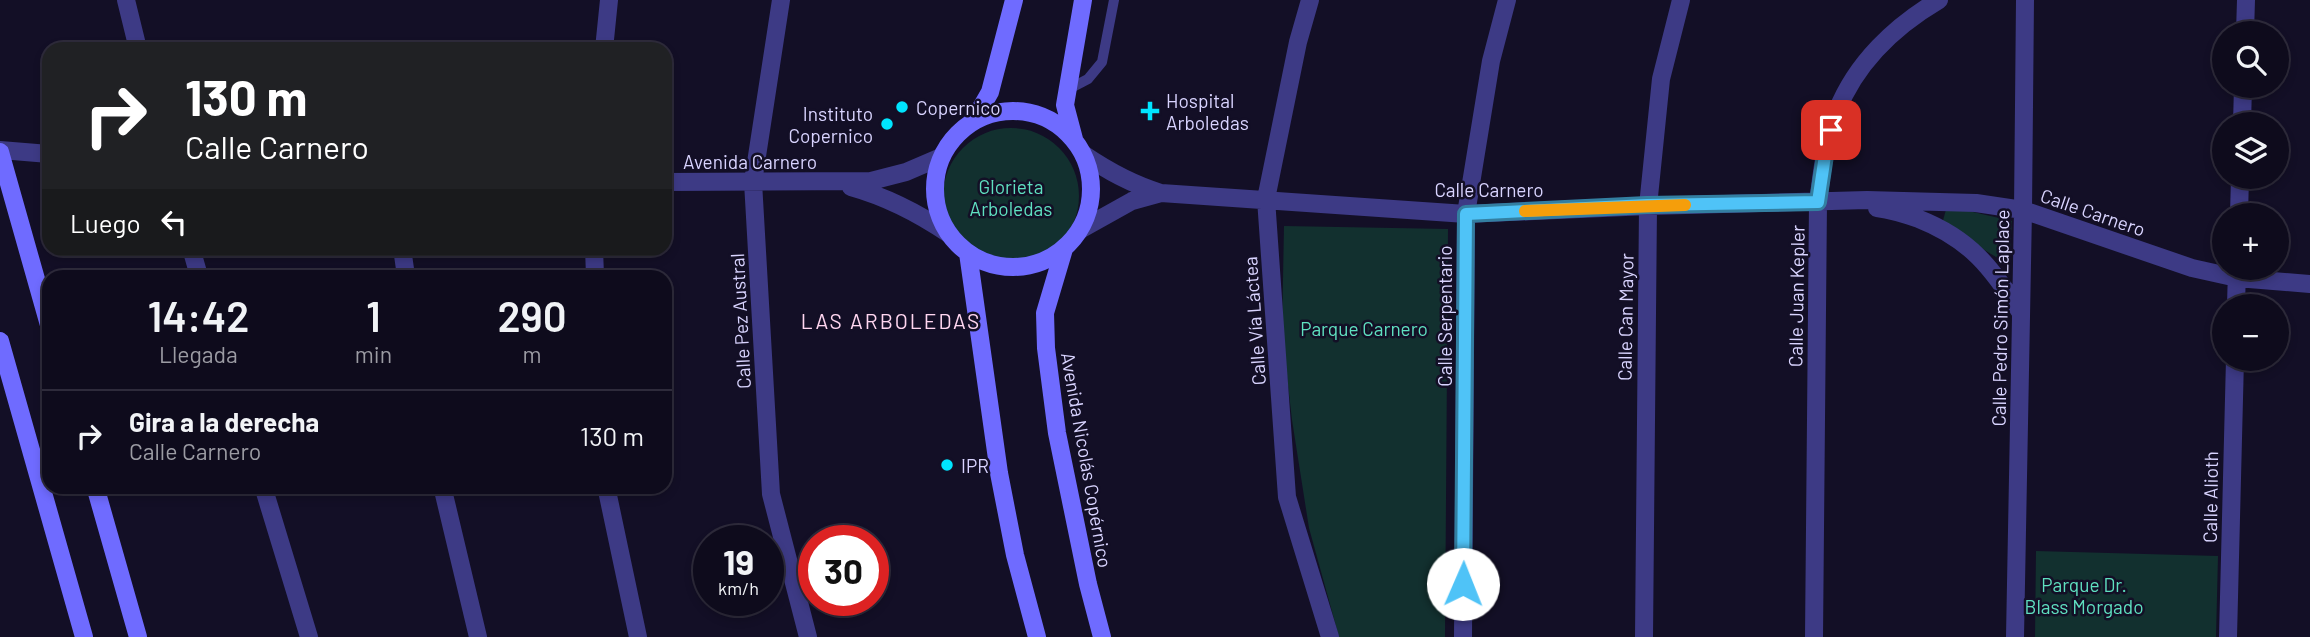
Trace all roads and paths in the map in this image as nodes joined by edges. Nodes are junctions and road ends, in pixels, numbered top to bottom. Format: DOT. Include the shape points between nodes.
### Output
graph roads {
  1 [pos="126,0"];
  2 [pos="609,0"];
  3 [pos="781,0"];
  4 [pos="1014,0"];
  5 [pos="1083,0"];
  6 [pos="1114,0"];
  7 [pos="1310,0"];
  8 [pos="1507,0"];
  9 [pos="1681,0"];
  10 [pos="1938,0"];
  11 [pos="2025,0"];
  12 [pos="2246,0"];
  13 [pos="2245,21"];
  14 [pos="136,42"];
  15 [pos="605,42"];
  16 [pos="1068,90"];
  17 [pos="974,120"];
  18 [pos="1078,147"];
  19 [pos="0,151"];
  20 [pos="42,154"];
  21 [pos="941,157"];
  22 [pos="672,182"];
  23 [pos="753,182"];
  24 [pos="834,182"];
  25 [pos="1161,193"];
  26 [pos="1266,199"];
  27 [pos="1818,202"];
  28 [pos="1647,205"];
  29 [pos="2023,210"];
  30 [pos="1466,214"];
  31 [pos="1080,230"];
  32 [pos="949,234"];
  33 [pos="1064,248"];
  34 [pos="968,253"];
  35 [pos="2212,270"];
  36 [pos="2283,280"];
  37 [pos="2310,284"];
  38 [pos="42,300"];
  39 [pos="2021,313"];
  40 [pos="0,341"];
  41 [pos="2235,371"];
  42 [pos="42,489"];
  43 [pos="43,494"];
  44 [pos="97,494"];
  45 [pos="265,494"];
  46 [pos="444,494"];
  47 [pos="608,494"];
  48 [pos="84,637"];
  49 [pos="138,637"];
  50 [pos="309,637"];
  51 [pos="478,637"];
  52 [pos="638,637"];
  53 [pos="808,637"];
  54 [pos="1037,637"];
  55 [pos="1102,637"];
  56 [pos="1330,637"];
  57 [pos="1463,637"];
  58 [pos="1643,637"];
  59 [pos="1814,637"];
  60 [pos="2015,637"];
  61 [pos="2228,637"];
  1 -- 14 [label="street"];
  2 -- 15 [label="street"];
  3 -- 23 [label="street, Calle Pez Austral"];
  4 -- 17 [label="main road" via="990,92"];
  5 -- 16 [label="main road"];
  6 -- 16 [label="lane" via="1102,62 1088,79"];
  7 -- 26 [label="street, Calle Vía Láctea"];
  8 -- 30 [label="street, Calle Serpentario" via="1491,61"];
  9 -- 28 [label="street, Calle Can Mayor" via="1661,79"];
  10 -- 27 [label="street, Calle Juan Kepler" via="1895,30 1852,82 1826,149"];
  11 -- 29 [label="street, Calle Pedro Simón Laplace"];
  12 -- 13 [label="street"];
  16 -- 18 [label="main road" via="1065,105"];
  17 -- 18 [label="main road" via="1000,111 1027,111 1053,121"];
  17 -- 21 [label="main road" via="954,136"];
  18 -- 25 [label="street, Calle Carnero" via="1107,171"];
  18 -- 31 [label="main road" via="1091,184"];
  19 -- 20 [label="street"];
  19 -- 38 [label="main road"];
  21 -- 24 [label="street, Avenida Carnero" via="871,181"];
  21 -- 32 [label="main road" via="935,183 938,210"];
  22 -- 23 [label="street, Avenida Carnero"];
  23 -- 24 [label="street, Avenida Carnero"];
  23 -- 53 [label="street, Calle Pez Austral" via="771,494"];
  24 -- 32 [label="street, Avenida Carnero" via="914,211"];
  25 -- 26 [label="street, Calle Carnero"];
  25 -- 31 [label="street, Calle Carnero" via="1132,201"];
  26 -- 30 [label="street, Calle Carnero"];
  26 -- 56 [label="street, Calle Vía Láctea" via="1287,497"];
  27 -- 28 [label="street, Calle Carnero"];
  27 -- 29 [label="street, Calle Carnero" via="1939,201"];
  27 -- 39 [label="street, Calle Carnero" via="1889,209 1940,227 1976,252"];
  27 -- 59 [label="street, Calle Juan Kepler"];
  28 -- 30 [label="street, Calle Carnero"];
  28 -- 58 [label="street, Calle Can Mayor"];
  29 -- 35 [label="street, Calle Carnero" via="2192,268"];
  29 -- 39 [label="street, Calle Pedro Simón Laplace"];
  30 -- 57 [label="street, Calle Serpentario"];
  31 -- 33 [label="main road"];
  32 -- 34 [label="main road"];
  33 -- 34 [label="main road" via="1042,262 1017,267 991,264"];
  33 -- 55 [label="main road, Avenida Nicolás Copérnico" via="1045,313 1046,348 1057,433"];
  34 -- 54 [label="main road" via="999,474"];
  36 -- 37 [label="street, Calle Carnero"];
  39 -- 60 [label="street, Calle Pedro Simón Laplace"];
  40 -- 42 [label="main road"];
  41 -- 61 [label="street, Calle Alioth"];
  43 -- 48 [label="main road"];
  44 -- 49 [label="main road"];
  45 -- 50 [label="street"];
  46 -- 51 [label="street"];
  47 -- 52 [label="street"];
}
